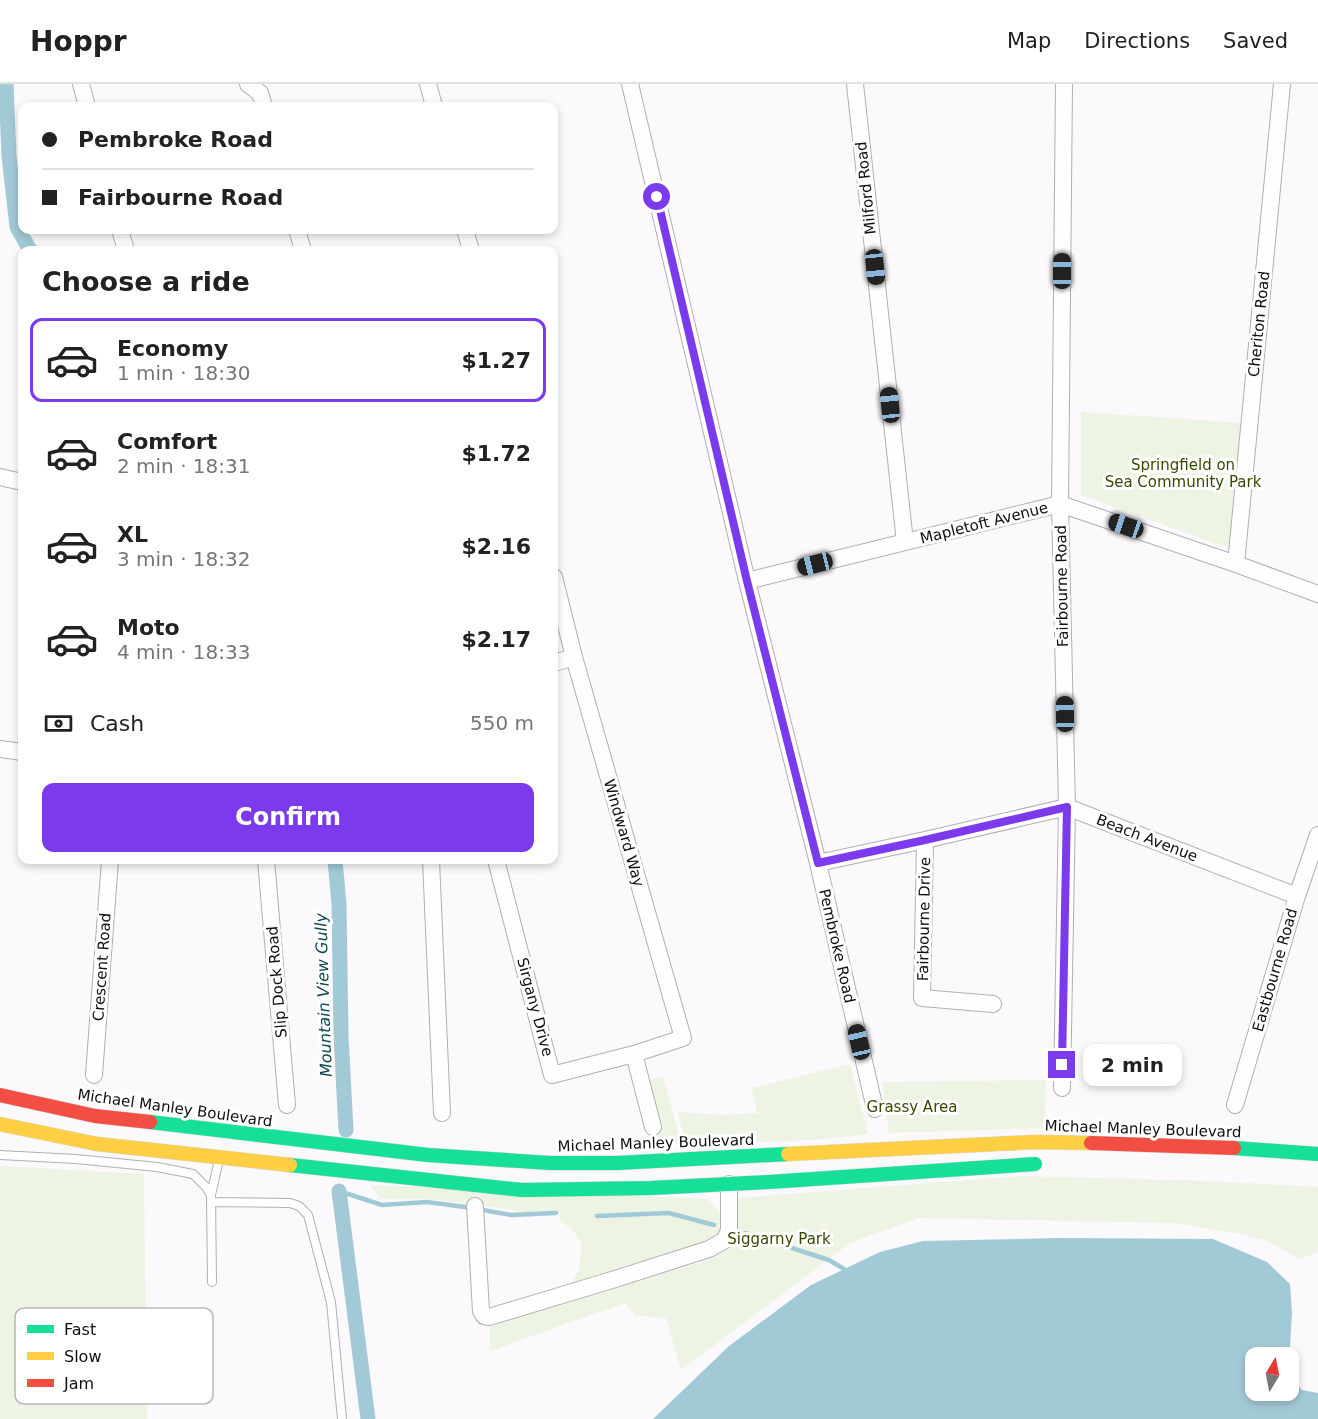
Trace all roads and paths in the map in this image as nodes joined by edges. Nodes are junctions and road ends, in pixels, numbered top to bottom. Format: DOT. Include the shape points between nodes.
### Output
graph roads {
  1 [pos="81,84"];
  2 [pos="248,84"];
  3 [pos="428,84"];
  4 [pos="630,84"];
  5 [pos="855,84"];
  6 [pos="1064,84"];
  7 [pos="1282,84"];
  8 [pos="86,102"];
  9 [pos="263,102"];
  10 [pos="433,102"];
  11 [pos="0,477"];
  12 [pos="18,481"];
  13 [pos="1060,504"];
  14 [pos="905,542"];
  15 [pos="1236,564"];
  16 [pos="747,581"];
  17 [pos="558,593"];
  18 [pos="1318,594"];
  19 [pos="574,657"];
  20 [pos="558,662"];
  21 [pos="0,749"];
  22 [pos="18,751"];
  23 [pos="1067,807"];
  24 [pos="1318,836"];
  25 [pos="925,840"];
  26 [pos="818,863"];
  27 [pos="110,864"];
  28 [pos="266,864"];
  29 [pos="431,864"];
  30 [pos="497,864"];
  31 [pos="1297,896"];
  32 [pos="993,1004"];
  33 [pos="634,1054"];
  34 [pos="94,1076"];
  35 [pos="1062,1089"];
  36 [pos="0,1095"];
  37 [pos="287,1105"];
  38 [pos="1235,1105"];
  39 [pos="875,1109"];
  40 [pos="442,1113"];
  41 [pos="0,1124"];
  42 [pos="653,1127"];
  43 [pos="1318,1154"];
  44 [pos="0,1155"];
  45 [pos="220,1157"];
  46 [pos="1044,1163"];
  47 [pos="729,1184"];
  48 [pos="211,1198"];
  49 [pos="475,1206"];
  50 [pos="212,1282"];
  51 [pos="342,1419"];
  1 -- 8 [label="street"];
  2 -- 9 [label="street" via="260,93"];
  3 -- 10 [label="street"];
  4 -- 16 [label="street, Pembroke Road"];
  5 -- 14 [label="street, Milford Road"];
  6 -- 13 [label="street, Fairbourne Road"];
  7 -- 15 [label="street, Cheriton Road"];
  11 -- 12 [label="street"];
  13 -- 14 [label="street, Mapletoft Avenue"];
  13 -- 15 [label="street, Mapletoft Avenue"];
  13 -- 23 [label="street, Fairbourne Road"];
  14 -- 16 [label="street, Mapletoft Avenue"];
  15 -- 18 [label="street, Mapletoft Avenue"];
  16 -- 26 [label="street, Pembroke Road"];
  17 -- 19 [label="street, Windward Way"];
  19 -- 20 [label="street"];
  19 -- 33 [label="street, Windward Way" via="683,1038"];
  21 -- 22 [label="street"];
  23 -- 25 [label="street"];
  23 -- 31 [label="street, Beach Avenue"];
  23 -- 35 [label="street, Fairbourne Road"];
  24 -- 31 [label="street, Eastbourne Road"];
  25 -- 26 [label="street"];
  25 -- 32 [label="street, Fairbourne Drive" via="922,998"];
  26 -- 39 [label="street, Pembroke Road"];
  27 -- 34 [label="street, Crescent Road"];
  28 -- 37 [label="street, Slip Dock Road"];
  29 -- 40 [label="street"];
  30 -- 33 [label="street, Sirgany Drive" via="552,1075"];
  31 -- 38 [label="street, Eastbourne Road"];
  33 -- 42 [label="street"];
  36 -- 43 [label="highway, Michael Manley Boulevard" via="95,1116 417,1154 550,1163 1036,1142 1210,1146"];
  41 -- 45 [label="highway" via="97,1144"];
  44 -- 48 [label="lane" via="157,1167 192,1174 206,1186"];
  45 -- 47 [label="highway" via="522,1190"];
  45 -- 48 [label="lane"];
  46 -- 47 [label="highway"];
  47 -- 49 [label="street" via="729,1230 725,1240 709,1249 489,1317 481,1311"];
  48 -- 50 [label="lane"];
  48 -- 51 [label="lane" via="290,1203 308,1215 331,1302"];
}
